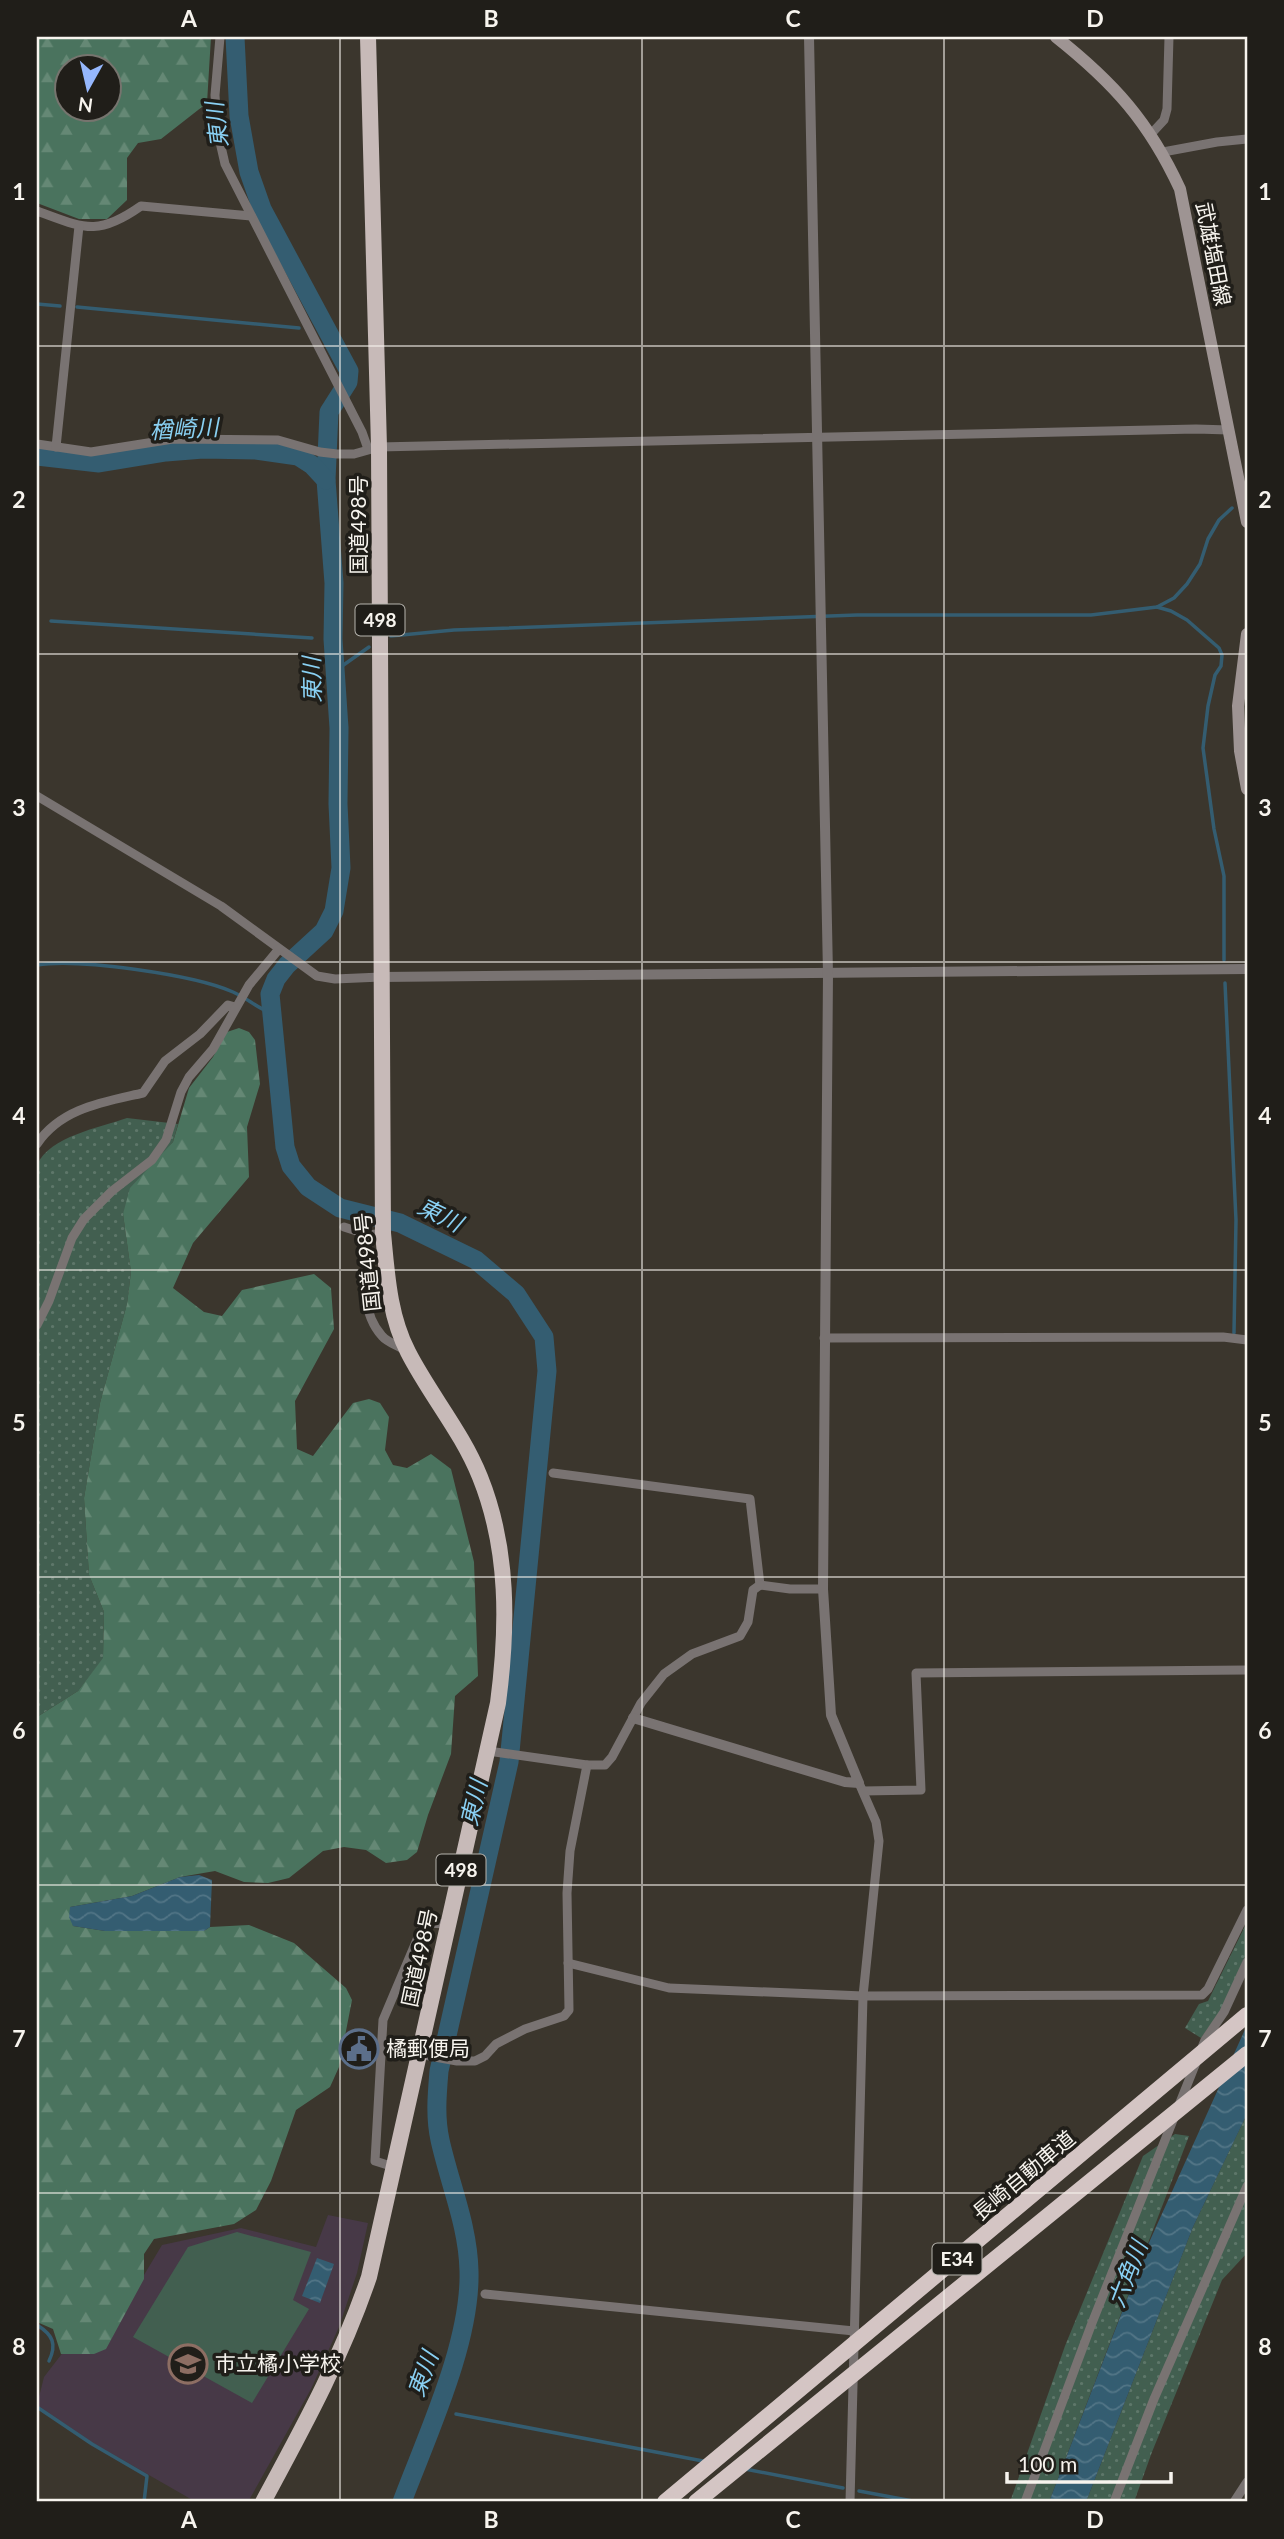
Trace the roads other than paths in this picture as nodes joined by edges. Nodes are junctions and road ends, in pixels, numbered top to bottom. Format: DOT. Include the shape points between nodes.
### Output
graph roads {
  1 [pos="220,37"];
  2 [pos="369,37"];
  3 [pos="810,37"];
  4 [pos="1056,37"];
  5 [pos="1169,37"];
  6 [pos="1151,134"];
  7 [pos="1247,139"];
  8 [pos="1163,152"];
  9 [pos="37,211"];
  10 [pos="251,216"];
  11 [pos="79,226"];
  12 [pos="1228,430"];
  13 [pos="818,438"];
  14 [pos="37,444"];
  15 [pos="56,447"];
  16 [pos="374,448"];
  17 [pos="1247,522"];
  18 [pos="1247,634"];
  19 [pos="1247,789"];
  20 [pos="37,796"];
  21 [pos="281,951"];
  22 [pos="1247,969"];
  23 [pos="828,974"];
  24 [pos="381,977"];
  25 [pos="236,1007"];
  26 [pos="37,1144"];
  27 [pos="344,1227"];
  28 [pos="376,1234"];
  29 [pos="37,1325"];
  30 [pos="824,1338"];
  31 [pos="1247,1340"];
  32 [pos="407,1351"];
  33 [pos="553,1473"];
  34 [pos="760,1585"];
  35 [pos="822,1588"];
  36 [pos="1247,1670"];
  37 [pos="633,1718"];
  38 [pos="492,1751"];
  39 [pos="587,1765"];
  40 [pos="861,1787"];
  41 [pos="1247,1910"];
  42 [pos="449,1924"];
  43 [pos="1247,1962"];
  44 [pos="568,1963"];
  45 [pos="863,1996"];
  46 [pos="1247,2015"];
  47 [pos="380,2047"];
  48 [pos="1247,2053"];
  49 [pos="426,2054"];
  50 [pos="394,2167"];
  51 [pos="1247,2186"];
  52 [pos="485,2294"];
  53 [pos="854,2331"];
  54 [pos="1247,2482"];
  55 [pos="263,2502"];
  56 [pos="665,2502"];
  57 [pos="696,2502"];
  58 [pos="850,2502"];
  59 [pos="1025,2502"];
  60 [pos="1114,2502"];
  61 [pos="1236,2502"];
  1 -- 10 [label="street" via="216,129 225,164"];
  2 -- 16 [label="highway, 国道498号 / 498"];
  3 -- 13 [label="street"];
  4 -- 6 [label="main road, 武雄塩田線" via="1109,82"];
  5 -- 6 [label="street" via="1167,109"];
  6 -- 8 [label="main road, 武雄塩田線"];
  7 -- 8 [label="street"];
  8 -- 12 [label="main road, 武雄塩田線" via="1180,189"];
  9 -- 11 [label="street"];
  10 -- 11 [label="street" via="141,206 103,227"];
  10 -- 16 [label="street" via="346,404"];
  11 -- 15 [label="street"];
  12 -- 13 [label="street"];
  12 -- 17 [label="main road, 武雄塩田線"];
  13 -- 16 [label="street"];
  13 -- 23 [label="street"];
  14 -- 15 [label="street"];
  15 -- 16 [label="street" via="91,452 199,438 278,440 337,454"];
  16 -- 24 [label="highway, 国道498号 / 498"];
  18 -- 19 [label="main road" via="1238,706"];
  20 -- 21 [label="street" via="221,906"];
  21 -- 24 [label="street" via="317,976"];
  21 -- 25 [label="street" via="249,985"];
  22 -- 23 [label="street"];
  23 -- 24 [label="street"];
  23 -- 30 [label="street"];
  24 -- 28 [label="highway, 国道498号 / 498" via="383,1203"];
  25 -- 26 [label="street" via="228,1005 165,1061 143,1093 81,1108 46,1132"];
  25 -- 29 [label="street" via="213,1049 189,1077 166,1140 152,1160 94,1208 72,1238"];
  27 -- 28 [label="street"];
  28 -- 32 [label="highway, 国道498号 / 498" via="391,1308"];
  28 -- 32 [label="street" via="365,1294 367,1308 383,1338"];
  30 -- 31 [label="street"];
  30 -- 35 [label="street"];
  32 -- 38 [label="highway, 国道498号 / 498" via="480,1476 499,1544 505,1622"];
  33 -- 34 [label="street" via="750,1499"];
  34 -- 35 [label="street"];
  34 -- 37 [label="street" via="754,1590 748,1622 740,1636 692,1654 664,1674"];
  35 -- 40 [label="street" via="831,1715"];
  36 -- 40 [label="street" via="916,1673 921,1790"];
  37 -- 39 [label="street" via="605,1765"];
  37 -- 40 [label="street"];
  38 -- 39 [label="street"];
  38 -- 42 [label="highway, 国道498号 / 498"];
  39 -- 44 [label="street" via="570,1851"];
  40 -- 45 [label="street" via="876,1822 878,1840"];
  41 -- 45 [label="street" via="1202,1995"];
  42 -- 47 [label="street" via="424,1923 383,2020"];
  42 -- 49 [label="highway, 国道498号 / 498"];
  43 -- 59 [label="street" via="1205,2040"];
  44 -- 45 [label="street" via="669,1989"];
  44 -- 49 [label="street" via="570,2001 564,2016 525,2029 475,2061"];
  45 -- 53 [label="street"];
  46 -- 56 [label="highway, 長崎自動車道 / E34, bridge"];
  47 -- 49 [label="street"];
  47 -- 50 [label="street" via="375,2161"];
  48 -- 57 [label="highway, 長崎自動車道 / E34, bridge"];
  49 -- 50 [label="highway, 国道498号 / 498"];
  50 -- 55 [label="highway, 国道498号 / 498" via="369,2277 352,2326"];
  51 -- 60 [label="street"];
  52 -- 53 [label="street"];
  53 -- 58 [label="street"];
  54 -- 61 [label="street"];
}
